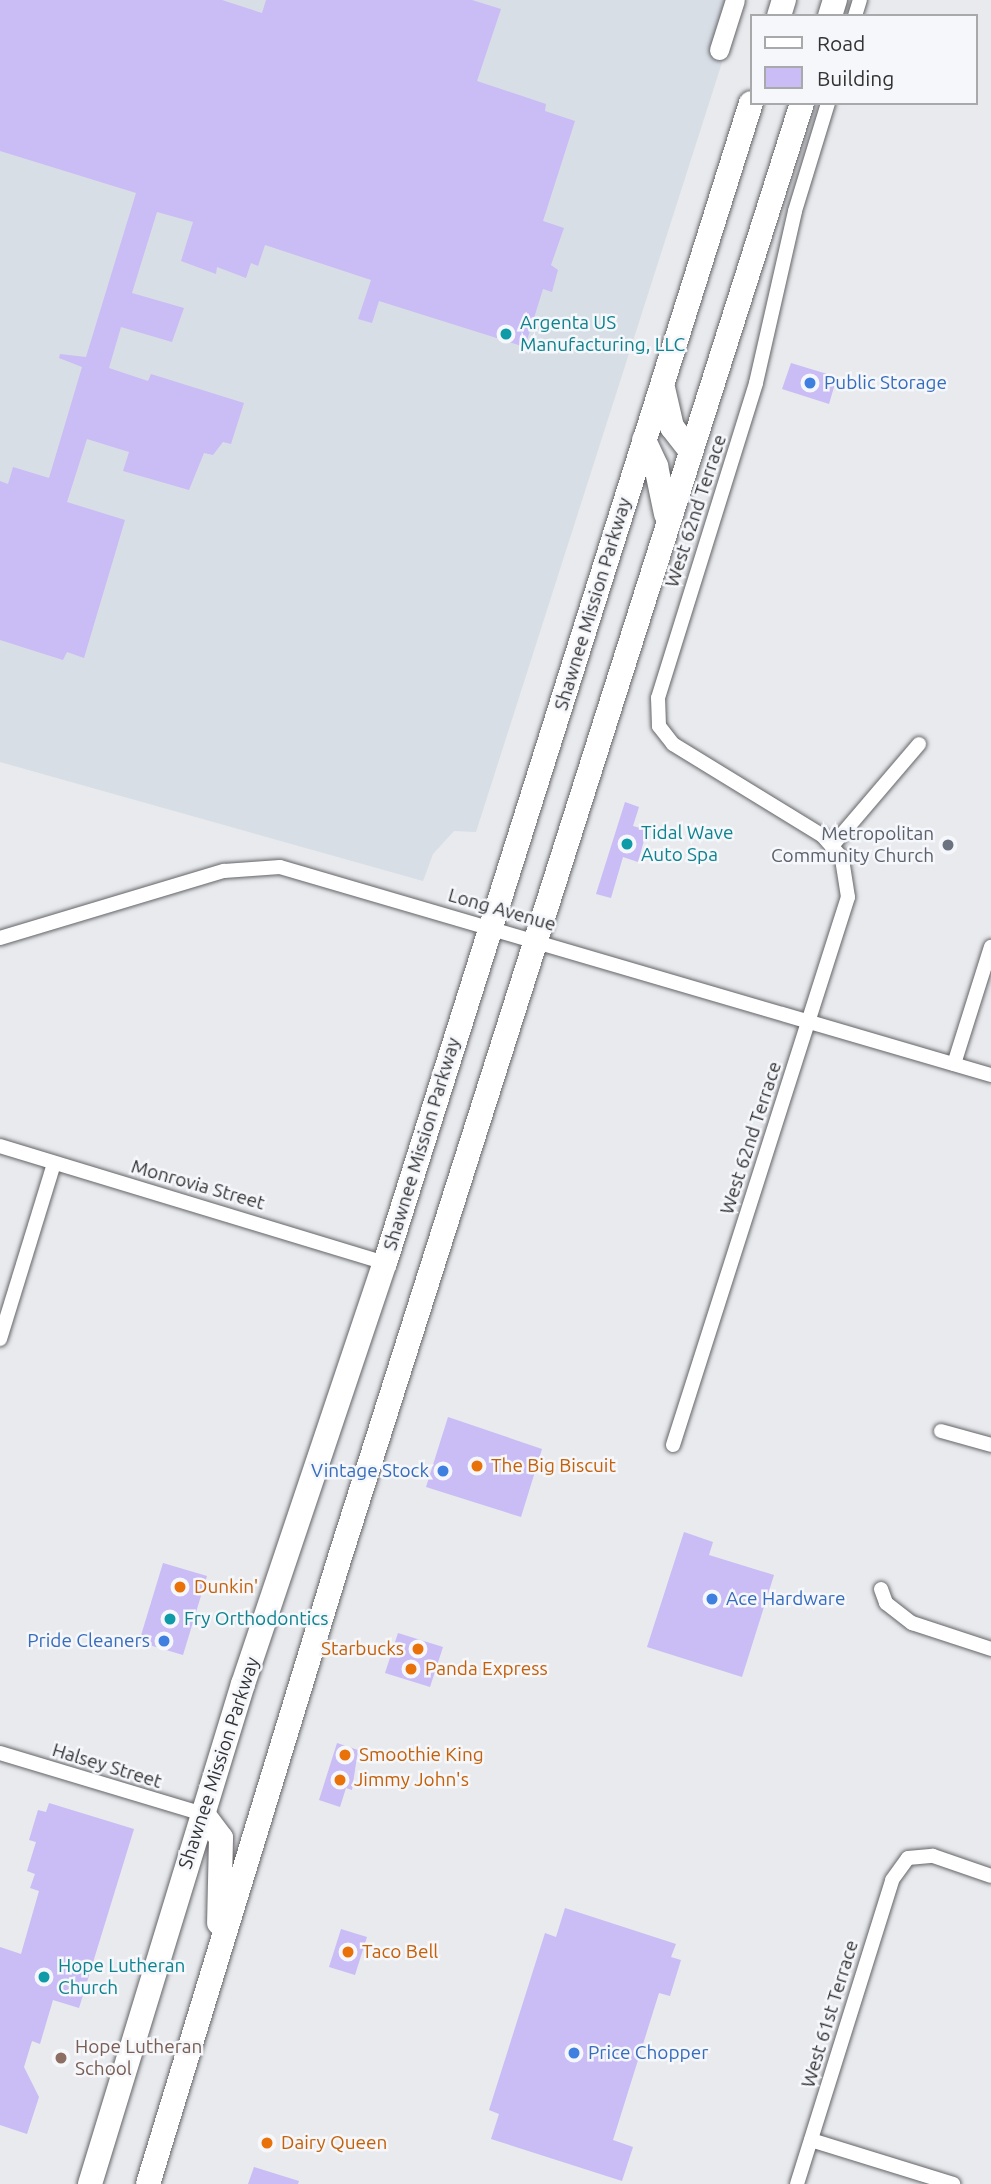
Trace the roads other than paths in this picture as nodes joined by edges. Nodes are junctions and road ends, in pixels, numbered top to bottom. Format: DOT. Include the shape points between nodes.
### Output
graph roads {
  1 [pos="735,0"];
  2 [pos="719,50"];
  3 [pos="750,105"];
  4 [pos="801,105"];
  5 [pos="827,105"];
  6 [pos="663,384"];
  7 [pos="645,440"];
  8 [pos="689,449"];
  9 [pos="667,522"];
  10 [pos="919,744"];
  11 [pos="832,846"];
  12 [pos="491,927"];
  13 [pos="0,938"];
  14 [pos="538,941"];
  15 [pos="991,947"];
  16 [pos="811,1019"];
  17 [pos="954,1064"];
  18 [pos="991,1075"];
  19 [pos="0,1146"];
  20 [pos="54,1163"];
  21 [pos="385,1263"];
  22 [pos="0,1339"];
  23 [pos="941,1431"];
  24 [pos="673,1445"];
  25 [pos="991,1445"];
  26 [pos="881,1589"];
  27 [pos="991,1649"];
  28 [pos="0,1753"];
  29 [pos="203,1814"];
  30 [pos="991,1876"];
  31 [pos="218,1952"];
  32 [pos="811,2140"];
  33 [pos="90,2184"];
  34 [pos="148,2184"];
  35 [pos="797,2184"];
  36 [pos="953,2184"];
  1 -- 2 [label="street"];
  3 -- 6 [label="highway, Shawnee Mission Parkway"];
  4 -- 8 [label="highway"];
  5 -- 11 [label="street, West 62nd Terrace" via="795,211 756,383 658,698 659,726 673,744"];
  6 -- 7 [label="highway, Shawnee Mission Parkway"];
  6 -- 8 [label="highway" via="672,427"];
  7 -- 9 [label="highway" via="660,480"];
  7 -- 12 [label="highway, Shawnee Mission Parkway"];
  8 -- 9 [label="highway"];
  9 -- 14 [label="highway"];
  10 -- 11 [label="street"];
  11 -- 16 [label="street, West 62nd Terrace" via="842,858 848,897"];
  12 -- 13 [label="street, Long Avenue" via="305,872 254,867"];
  12 -- 14 [label="street, Long Avenue"];
  12 -- 21 [label="highway, Shawnee Mission Parkway"];
  14 -- 16 [label="street, Long Avenue"];
  14 -- 31 [label="highway"];
  15 -- 17 [label="street"];
  16 -- 17 [label="street, Long Avenue"];
  16 -- 24 [label="street, West 62nd Terrace"];
  17 -- 18 [label="street, Long Avenue"];
  19 -- 20 [label="street, Monrovia Street"];
  20 -- 21 [label="street, Monrovia Street"];
  20 -- 22 [label="street"];
  21 -- 29 [label="highway, Shawnee Mission Parkway"];
  23 -- 25 [label="street"];
  26 -- 27 [label="street" via="886,1603 912,1623"];
  28 -- 29 [label="street, Halsey Street"];
  29 -- 31 [label="highway" via="221,1838"];
  29 -- 33 [label="highway, Shawnee Mission Parkway"];
  30 -- 32 [label="street, West 61st Terrace" via="933,1856 908,1858 892,1880"];
  31 -- 34 [label="highway"];
  32 -- 35 [label="street, West 61st Terrace"];
  32 -- 36 [label="street"];
}
